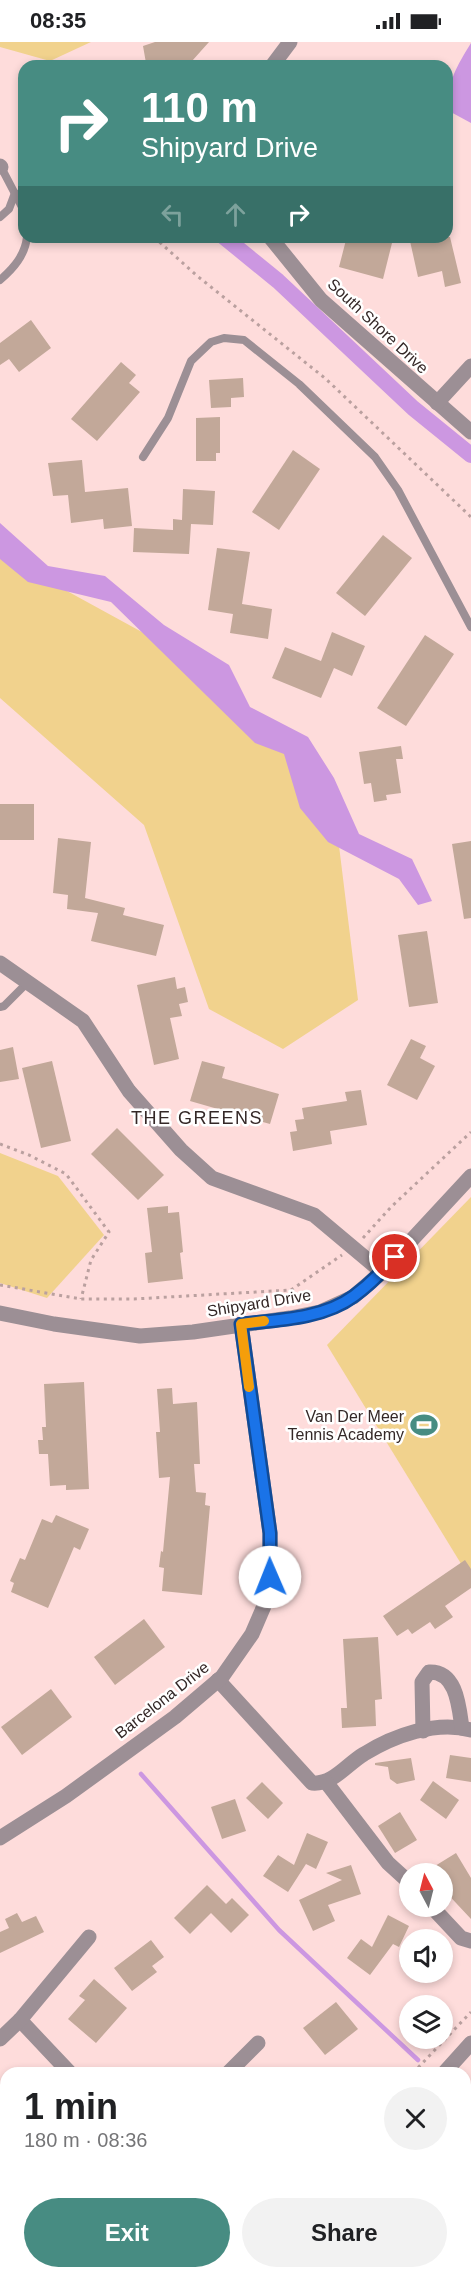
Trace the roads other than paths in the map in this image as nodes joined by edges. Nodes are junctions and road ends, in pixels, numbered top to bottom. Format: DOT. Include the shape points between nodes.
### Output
graph roads {
  1 [pos="290,42"];
  2 [pos="276,60"];
  3 [pos="1,166"];
  4 [pos="15,193"];
  5 [pos="18,199"];
  6 [pos="0,217"];
  7 [pos="26,243"];
  8 [pos="275,243"];
  9 [pos="0,280"];
  10 [pos="471,366"];
  11 [pos="437,403"];
  12 [pos="471,432"];
  13 [pos="143,458"];
  14 [pos="471,627"];
  15 [pos="0,963"];
  16 [pos="27,983"];
  17 [pos="0,1007"];
  18 [pos="471,1176"];
  19 [pos="382,1272"];
  20 [pos="0,1313"];
  21 [pos="241,1324"];
  22 [pos="218,1680"];
  23 [pos="467,1729"];
  24 [pos="423,1731"];
  25 [pos="326,1782"];
  26 [pos="0,1838"];
  27 [pos="399,1873"];
  28 [pos="441,1917"];
  29 [pos="89,1937"];
  30 [pos="471,1941"];
  31 [pos="20,2020"];
  32 [pos="0,2039"];
  33 [pos="258,2043"];
  34 [pos="468,2052"];
  35 [pos="64,2067"];
  36 [pos="234,2067"];
  37 [pos="451,2067"];
  1 -- 2 [label="street"];
  3 -- 4 [label="lane"];
  4 -- 5 [label="lane"];
  4 -- 6 [label="lane" via="9,209"];
  7 -- 9 [label="lane" via="25,251"];
  8 -- 11 [label="street, South Shore Drive" via="321,300"];
  10 -- 11 [label="street"];
  11 -- 12 [label="street, South Shore Drive"];
  13 -- 14 [label="lane" via="168,418 191,361 211,342 224,338 244,340 299,384 375,457 398,490"];
  15 -- 16 [label="street"];
  16 -- 17 [label="lane"];
  16 -- 19 [label="street" via="83,1021 129,1091 181,1150 212,1178 314,1215"];
  18 -- 19 [label="street, Shipyard Drive"];
  19 -- 21 [label="street, Shipyard Drive" via="353,1297 320,1312"];
  20 -- 21 [label="street, Shipyard Drive" via="140,1336"];
  21 -- 22 [label="street, Barcelona Drive" via="270,1533 270,1577 264,1606 252,1634"];
  22 -- 25 [label="street" via="312,1783"];
  22 -- 26 [label="street, Barcelona Drive" via="175,1717"];
  23 -- 24 [label="street"];
  23 -- 24 [label="street" via="447,1677 429,1672 422,1682"];
  24 -- 25 [label="street" via="389,1739"];
  25 -- 27 [label="street"];
  28 -- 30 [label="street" via="461,1938"];
  29 -- 31 [label="street"];
  31 -- 32 [label="street"];
  31 -- 35 [label="street"];
  33 -- 36 [label="street"];
  34 -- 37 [label="street"];
}
